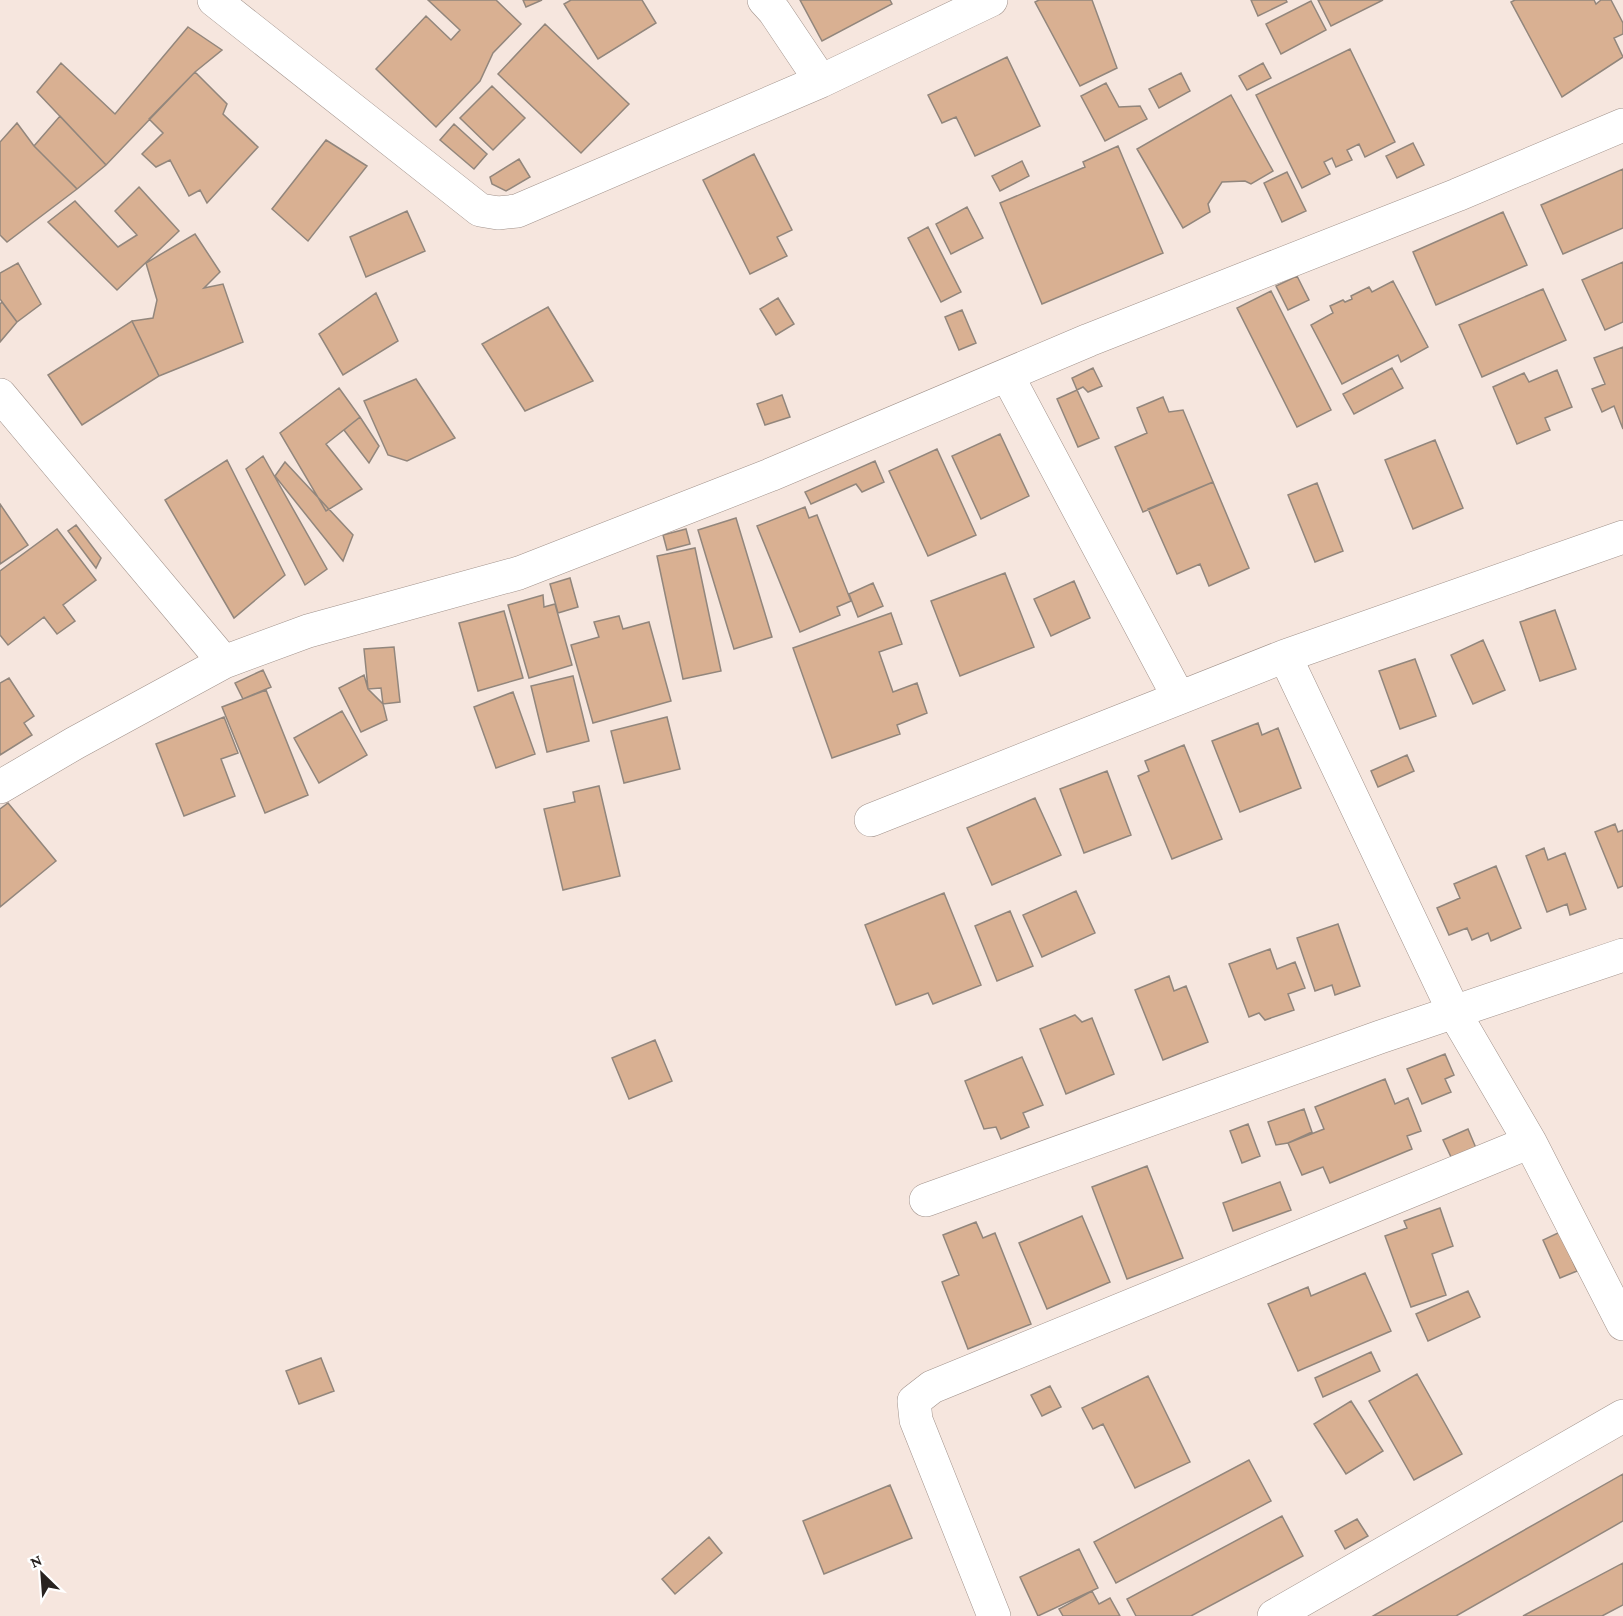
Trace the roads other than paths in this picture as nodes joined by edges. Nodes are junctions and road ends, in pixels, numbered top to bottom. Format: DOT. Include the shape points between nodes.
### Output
graph roads {
  1 [pos="214,0"];
  2 [pos="764,0"];
  3 [pos="992,0"];
  4 [pos="821,81"];
  5 [pos="1623,125"];
  6 [pos="1007,375"];
  7 [pos="0,395"];
  8 [pos="1623,537"];
  9 [pos="1285,656"];
  10 [pos="224,662"];
  11 [pos="1179,698"];
  12 [pos="0,787"];
  13 [pos="871,820"];
  14 [pos="1623,955"];
  15 [pos="1454,1012"];
  16 [pos="1530,1142"];
  17 [pos="926,1200"];
  18 [pos="1623,1324"];
  19 [pos="1623,1416"];
  20 [pos="994,1616"];
  21 [pos="1274,1616"];
  1 -- 4 [label="street" via="480,210 498,213 516,211"];
  2 -- 4 [label="street"];
  3 -- 4 [label="street"];
  5 -- 6 [label="street"];
  6 -- 10 [label="street" via="770,476 519,573 308,631"];
  6 -- 11 [label="street"];
  7 -- 10 [label="street"];
  8 -- 9 [label="street"];
  9 -- 11 [label="street"];
  9 -- 15 [label="street"];
  10 -- 12 [label="street"];
  11 -- 13 [label="street"];
  14 -- 15 [label="street"];
  15 -- 16 [label="street"];
  15 -- 17 [label="street"];
  16 -- 18 [label="street"];
  16 -- 20 [label="street" via="932,1387 914,1401 916,1419"];
  19 -- 21 [label="street"];
}
